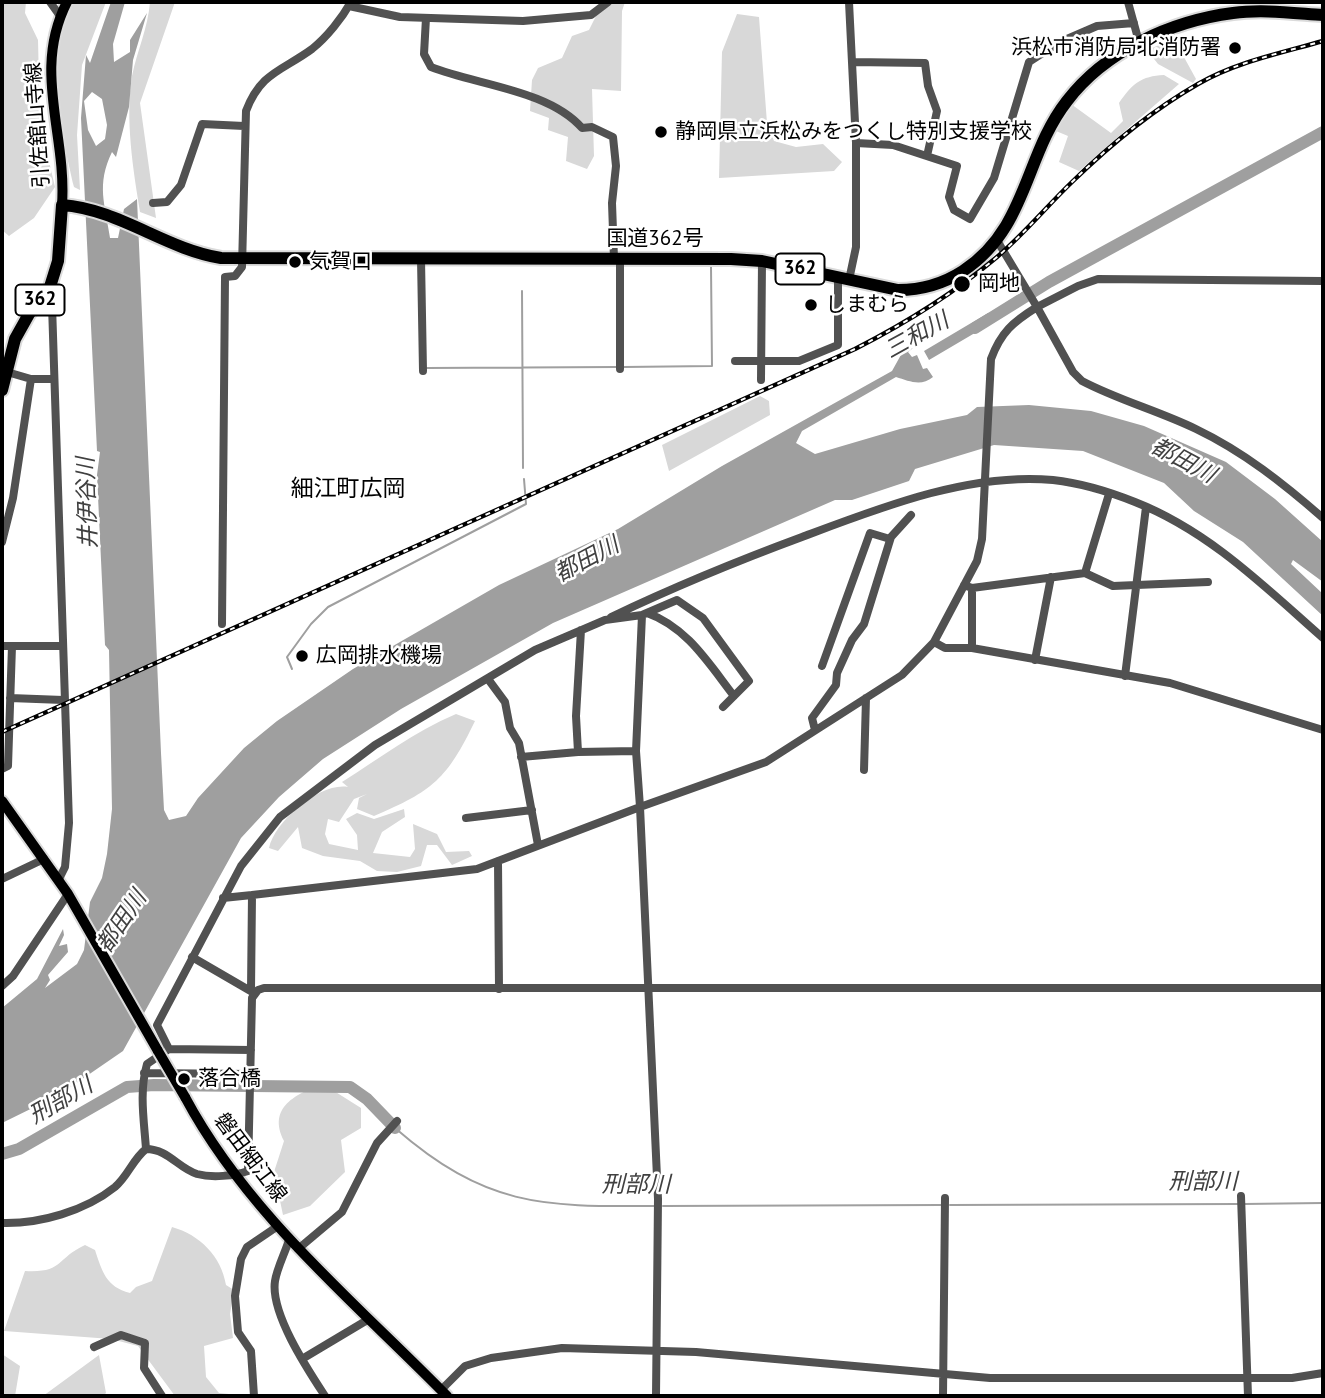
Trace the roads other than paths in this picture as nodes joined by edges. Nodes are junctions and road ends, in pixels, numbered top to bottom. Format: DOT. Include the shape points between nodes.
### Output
graph roads {
  1 [pos="50,2"];
  2 [pos="67,2"];
  3 [pos="608,2"];
  4 [pos="849,2"];
  5 [pos="1128,2"];
  6 [pos="350,4"];
  7 [pos="1323,15"];
  8 [pos="60,16"];
  9 [pos="426,18"];
  10 [pos="1134,23"];
  11 [pos="1139,42"];
  12 [pos="852,62"];
  13 [pos="244,126"];
  14 [pos="856,143"];
  15 [pos="927,156"];
  16 [pos="153,203"];
  17 [pos="67,206"];
  18 [pos="998,242"];
  19 [pos="242,259"];
  20 [pos="421,259"];
  21 [pos="617,259"];
  22 [pos="762,261"];
  23 [pos="844,279"];
  24 [pos="1323,281"];
  25 [pos="49,290"];
  26 [pos="1035,305"];
  27 [pos="735,361"];
  28 [pos="761,361"];
  29 [pos="6,368"];
  30 [pos="620,369"];
  31 [pos="423,371"];
  32 [pos="31,379"];
  33 [pos="53,379"];
  34 [pos="761,380"];
  35 [pos="2,390"];
  36 [pos="985,481"];
  37 [pos="1109,494"];
  38 [pos="1146,507"];
  39 [pos="911,514"];
  40 [pos="1323,519"];
  41 [pos="890,539"];
  42 [pos="2,542"];
  43 [pos="1085,573"];
  44 [pos="1051,578"];
  45 [pos="1208,582"];
  46 [pos="968,586"];
  47 [pos="1135,586"];
  48 [pos="644,614"];
  49 [pos="606,620"];
  50 [pos="222,624"];
  51 [pos="581,630"];
  52 [pos="1323,638"];
  53 [pos="934,642"];
  54 [pos="2,646"];
  55 [pos="12,646"];
  56 [pos="62,646"];
  57 [pos="830,646"];
  58 [pos="972,648"];
  59 [pos="846,652"];
  60 [pos="1035,660"];
  61 [pos="822,666"];
  62 [pos="1125,676"];
  63 [pos="488,679"];
  64 [pos="734,696"];
  65 [pos="10,698"];
  66 [pos="866,698"];
  67 [pos="63,700"];
  68 [pos="723,707"];
  69 [pos="816,730"];
  70 [pos="1323,730"];
  71 [pos="636,751"];
  72 [pos="578,752"];
  73 [pos="522,757"];
  74 [pos="2,769"];
  75 [pos="864,770"];
  76 [pos="2,801"];
  77 [pos="640,807"];
  78 [pos="532,810"];
  79 [pos="466,818"];
  80 [pos="538,845"];
  81 [pos="44,859"];
  82 [pos="498,861"];
  83 [pos="59,879"];
  84 [pos="2,880"];
  85 [pos="252,895"];
  86 [pos="70,897"];
  87 [pos="223,898"];
  88 [pos="192,957"];
  89 [pos="2,986"];
  90 [pos="1323,988"];
  91 [pos="499,989"];
  92 [pos="647,989"];
  93 [pos="254,993"];
  94 [pos="164,1050"];
  95 [pos="250,1050"];
  96 [pos="250,1074"];
  97 [pos="144,1075"];
  98 [pos="397,1121"];
  99 [pos="146,1149"];
  100 [pos="235,1175"];
  101 [pos="1241,1196"];
  102 [pos="945,1198"];
  103 [pos="2,1223"];
  104 [pos="278,1226"];
  105 [pos="289,1240"];
  106 [pos="298,1249"];
  107 [pos="369,1319"];
  108 [pos="94,1347"];
  109 [pos="656,1352"];
  110 [pos="302,1359"];
  111 [pos="1323,1373"];
  112 [pos="942,1374"];
  113 [pos="1247,1378"];
  114 [pos="444,1393"];
  115 [pos="162,1396"];
  116 [pos="254,1396"];
  117 [pos="325,1396"];
  118 [pos="656,1396"];
  119 [pos="943,1396"];
  120 [pos="1248,1396"];
  1 -- 8 [label="street"];
  2 -- 8 [label="main road, 引佐舘山寺線"];
  3 -- 9 [label="street" via="591,15 563,20"];
  4 -- 12 [label="street"];
  5 -- 10 [label="street"];
  6 -- 9 [label="street" via="400,17"];
  6 -- 13 [label="street" via="314,47 254,90"];
  7 -- 11 [label="highway, 国道362号 / 362" via="1225,14"];
  8 -- 17 [label="main road, 引佐舘山寺線" via="49,62"];
  9 -- 21 [label="street" via="424,54 431,67 550,105 572,116 582,128 592,127 612,137 617,166 612,203"];
  10 -- 11 [label="street"];
  10 -- 15 [label="street" via="1097,26 1029,62 994,178 970,219 954,210 949,197 957,166"];
  11 -- 18 [label="highway, 国道362号 / 362" via="1088,76 1067,101"];
  12 -- 14 [label="street"];
  12 -- 15 [label="street" via="925,63 937,111"];
  13 -- 16 [label="street" via="202,124 181,185 167,202"];
  13 -- 19 [label="street"];
  14 -- 15 [label="street" via="893,145"];
  14 -- 23 [label="street" via="856,247"];
  17 -- 19 [label="highway, 国道362号 / 362" via="103,213 198,254"];
  17 -- 25 [label="highway, 362"];
  18 -- 23 [label="highway, 国道362号 / 362" via="956,276 918,290"];
  18 -- 26 [label="street"];
  19 -- 20 [label="highway, 国道362号 / 362"];
  19 -- 50 [label="street" via="241,272 225,277"];
  20 -- 21 [label="highway, 国道362号 / 362"];
  20 -- 31 [label="street"];
  21 -- 22 [label="highway, 国道362号 / 362"];
  21 -- 30 [label="street"];
  22 -- 23 [label="highway, 国道362号 / 362"];
  22 -- 28 [label="street"];
  23 -- 28 [label="street" via="838,345 799,361"];
  24 -- 26 [label="street" via="1098,279"];
  25 -- 29 [label="highway, 362" via="15,339"];
  25 -- 33 [label="street"];
  26 -- 36 [label="street" via="998,339 991,359"];
  26 -- 40 [label="street" via="1082,381 1233,449"];
  27 -- 28 [label="street"];
  28 -- 34 [label="street"];
  29 -- 32 [label="street"];
  29 -- 35 [label="highway, 362"];
  32 -- 33 [label="street"];
  32 -- 42 [label="street"];
  33 -- 56 [label="street"];
  36 -- 37 [label="street" via="1053,480"];
  36 -- 46 [label="street" via="982,539"];
  36 -- 49 [label="street" via="867,513 734,562"];
  37 -- 38 [label="street"];
  37 -- 43 [label="street"];
  38 -- 47 [label="street"];
  38 -- 52 [label="street" via="1214,544"];
  39 -- 41 [label="street"];
  41 -- 57 [label="street" via="870,533"];
  41 -- 59 [label="street" via="864,624"];
  43 -- 44 [label="street"];
  43 -- 47 [label="street" via="1113,586"];
  44 -- 46 [label="street"];
  44 -- 60 [label="street"];
  45 -- 47 [label="street"];
  46 -- 53 [label="street"];
  46 -- 58 [label="street"];
  47 -- 62 [label="street"];
  48 -- 49 [label="street"];
  48 -- 64 [label="street" via="665,620 688,638"];
  48 -- 64 [label="street" via="677,600 703,618 749,681"];
  48 -- 71 [label="street"];
  49 -- 51 [label="street"];
  51 -- 63 [label="street" via="535,650"];
  51 -- 72 [label="street"];
  53 -- 58 [label="street" via="945,648"];
  53 -- 66 [label="street" via="902,675"];
  54 -- 55 [label="street"];
  55 -- 56 [label="street"];
  55 -- 65 [label="street"];
  56 -- 67 [label="street"];
  57 -- 59 [label="street"];
  57 -- 61 [label="street"];
  58 -- 60 [label="street"];
  59 -- 69 [label="street" via="836,684 812,718"];
  60 -- 62 [label="street"];
  62 -- 70 [label="street" via="1170,683"];
  63 -- 73 [label="street" via="505,702"];
  63 -- 87 [label="street" via="375,746 280,817 253,848"];
  64 -- 68 [label="street"];
  65 -- 67 [label="street"];
  65 -- 74 [label="street" via="8,766"];
  66 -- 69 [label="street"];
  66 -- 75 [label="street"];
  67 -- 83 [label="street" via="68,843"];
  69 -- 77 [label="street" via="766,762"];
  71 -- 72 [label="street"];
  71 -- 77 [label="street"];
  72 -- 73 [label="street"];
  73 -- 78 [label="street"];
  76 -- 81 [label="main road, 磐田細江線"];
  77 -- 80 [label="street"];
  77 -- 92 [label="street"];
  78 -- 79 [label="street"];
  78 -- 80 [label="street"];
  80 -- 82 [label="street"];
  81 -- 83 [label="main road, 磐田細江線"];
  81 -- 84 [label="street"];
  82 -- 85 [label="street" via="451,873"];
  82 -- 91 [label="street"];
  83 -- 86 [label="main road, 磐田細江線"];
  85 -- 87 [label="street"];
  85 -- 93 [label="street"];
  86 -- 89 [label="street"];
  86 -- 94 [label="main road, 磐田細江線" via="145,1028"];
  87 -- 88 [label="street"];
  88 -- 93 [label="street"];
  88 -- 94 [label="street" via="156,1025"];
  90 -- 92 [label="street"];
  91 -- 92 [label="street"];
  91 -- 93 [label="street" via="276,987"];
  92 -- 109 [label="street" via="658,1199"];
  93 -- 95 [label="street"];
  94 -- 95 [label="street"];
  94 -- 97 [label="street" via="147,1064"];
  94 -- 100 [label="main road, 磐田細江線, bridge" via="203,1130"];
  95 -- 96 [label="street"];
  96 -- 97 [label="street"];
  96 -- 100 [label="street" via="250,1164 248,1171"];
  97 -- 99 [label="street"];
  98 -- 106 [label="street" via="377,1143 342,1212"];
  99 -- 100 [label="street" via="165,1153 196,1173"];
  99 -- 103 [label="street" via="116,1186 88,1203 59,1215"];
  100 -- 104 [label="main road, 磐田細江線"];
  101 -- 113 [label="street"];
  102 -- 112 [label="street"];
  104 -- 105 [label="main road, 磐田細江線"];
  104 -- 116 [label="street" via="247,1247 235,1296 239,1332 251,1351"];
  105 -- 106 [label="main road, 磐田細江線"];
  105 -- 110 [label="street" via="275,1282 281,1314"];
  106 -- 107 [label="main road, 磐田細江線"];
  107 -- 110 [label="street"];
  107 -- 114 [label="main road, 磐田細江線"];
  108 -- 115 [label="street" via="121,1335 145,1343 144,1368"];
  109 -- 112 [label="street"];
  109 -- 114 [label="street" via="562,1348 491,1358 465,1366"];
  109 -- 118 [label="street"];
  110 -- 117 [label="street"];
  111 -- 113 [label="street"];
  112 -- 113 [label="street"];
  112 -- 119 [label="street"];
  113 -- 120 [label="street"];
}
